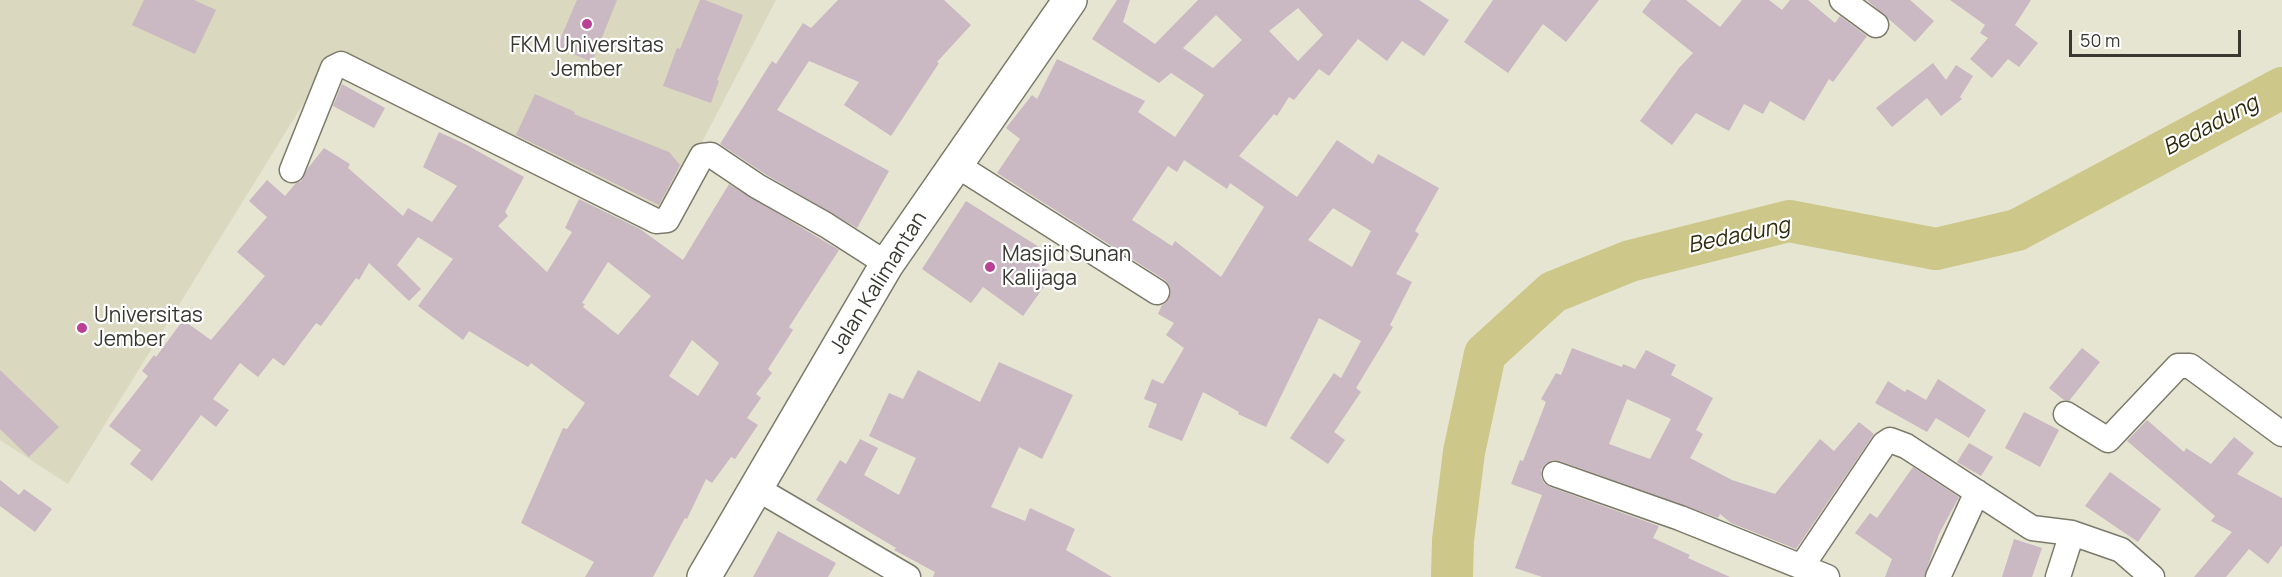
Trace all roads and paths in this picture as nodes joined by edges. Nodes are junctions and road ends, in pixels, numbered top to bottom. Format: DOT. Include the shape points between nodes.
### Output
graph roads {
  1 [pos="1070,0"];
  2 [pos="1842,0"];
  3 [pos="1876,25"];
  4 [pos="955,164"];
  5 [pos="292,170"];
  6 [pos="887,264"];
  7 [pos="1157,292"];
  8 [pos="2066,414"];
  9 [pos="2282,434"];
  10 [pos="1555,474"];
  11 [pos="756,488"];
  12 [pos="1977,492"];
  13 [pos="2073,533"];
  14 [pos="1802,566"];
  15 [pos="704,577"];
  16 [pos="909,577"];
  17 [pos="1827,577"];
  18 [pos="1938,577"];
  19 [pos="2058,577"];
  20 [pos="2152,577"];
  1 -- 4 [label="main road, Jalan Kalimantan"];
  2 -- 3 [label="street"];
  4 -- 6 [label="main road, Jalan Kalimantan"];
  4 -- 7 [label="street"];
  5 -- 6 [label="street" via="333,68 341,64 656,221 667,220 702,156 711,155"];
  6 -- 11 [label="main road, Jalan Kalimantan"];
  8 -- 9 [label="street" via="2111,439 2178,366 2190,366"];
  10 -- 14 [label="street"];
  11 -- 15 [label="main road, Jalan Kalimantan"];
  11 -- 16 [label="street"];
  12 -- 13 [label="street" via="2032,528"];
  12 -- 14 [label="street" via="1906,446 1890,440"];
  12 -- 18 [label="street"];
  13 -- 19 [label="street"];
  13 -- 20 [label="street" via="2121,550"];
  14 -- 17 [label="street"];
}
